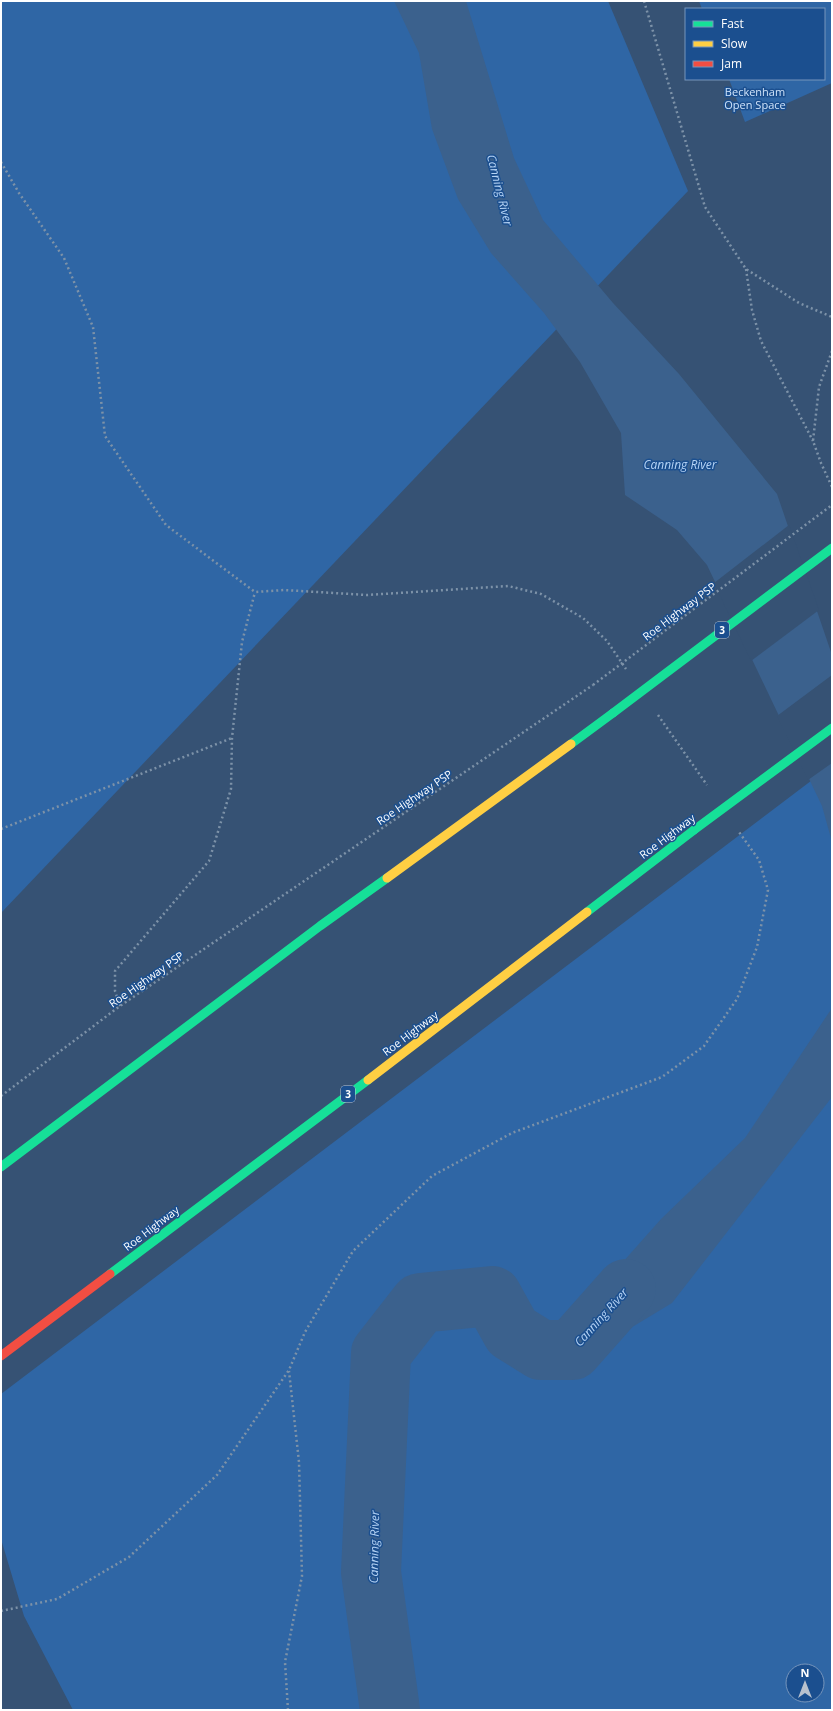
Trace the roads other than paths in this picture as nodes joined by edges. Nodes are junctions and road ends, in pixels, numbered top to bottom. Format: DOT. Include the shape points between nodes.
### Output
graph roads {
  1 [pos="832,548"];
  2 [pos="832,728"];
  3 [pos="1,1168"];
  4 [pos="1,1356"];
  1 -- 3 [label="highway, 3, bridge" via="613,713 320,926"];
  2 -- 4 [label="highway, Roe Highway / 3, bridge"];
}
